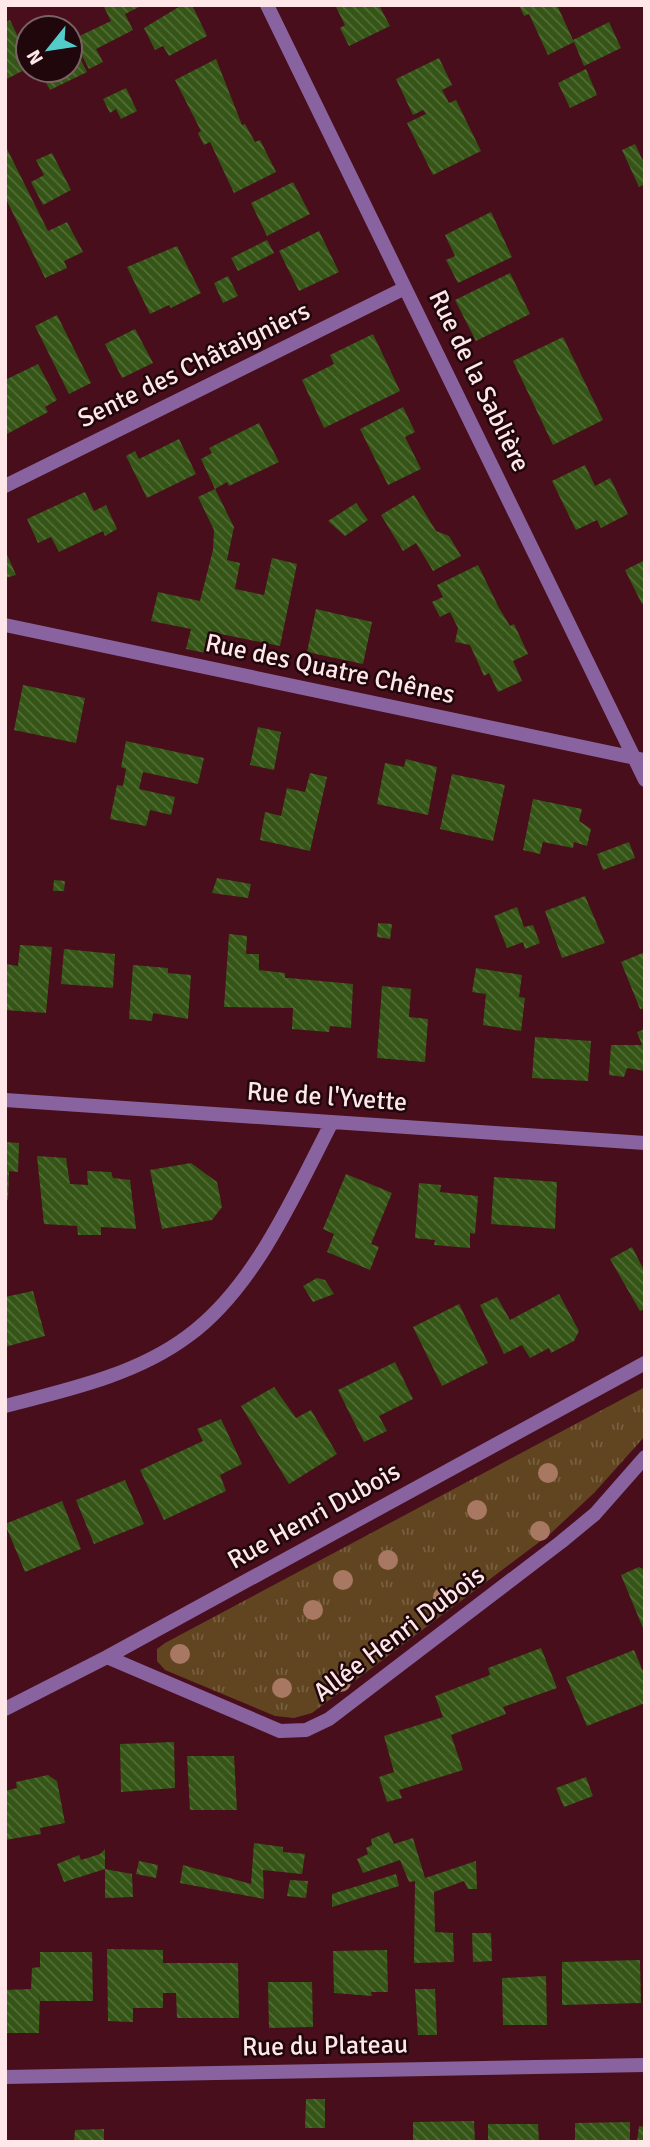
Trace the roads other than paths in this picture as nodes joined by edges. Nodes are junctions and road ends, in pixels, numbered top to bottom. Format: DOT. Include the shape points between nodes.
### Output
graph roads {
  1 [pos="267,5"];
  2 [pos="405,288"];
  3 [pos="5,486"];
  4 [pos="5,625"];
  5 [pos="640,759"];
  6 [pos="645,780"];
  7 [pos="5,1100"];
  8 [pos="332,1122"];
  9 [pos="645,1143"];
  10 [pos="645,1363"];
  11 [pos="5,1406"];
  12 [pos="645,1457"];
  13 [pos="107,1657"];
  14 [pos="5,1709"];
  15 [pos="645,2065"];
  16 [pos="5,2077"];
  1 -- 2 [label="street, Rue de la Sablière"];
  2 -- 3 [label="street, Sente des Châtaigniers"];
  2 -- 5 [label="street, Rue de la Sablière"];
  4 -- 5 [label="street, Rue des Quatre Chênes"];
  5 -- 6 [label="street, Rue de la Sablière"];
  7 -- 8 [label="street, Rue de l'Yvette"];
  8 -- 9 [label="street, Rue de l'Yvette"];
  8 -- 11 [label="street" via="248,1276 188,1336 125,1371"];
  10 -- 13 [label="street, Rue Henri Dubois"];
  12 -- 13 [label="street, Allée Henri Dubois" via="595,1514 561,1542 329,1719 306,1730 280,1731"];
  13 -- 14 [label="street, Rue Henri Dubois"];
  15 -- 16 [label="street, Rue du Plateau"];
}
